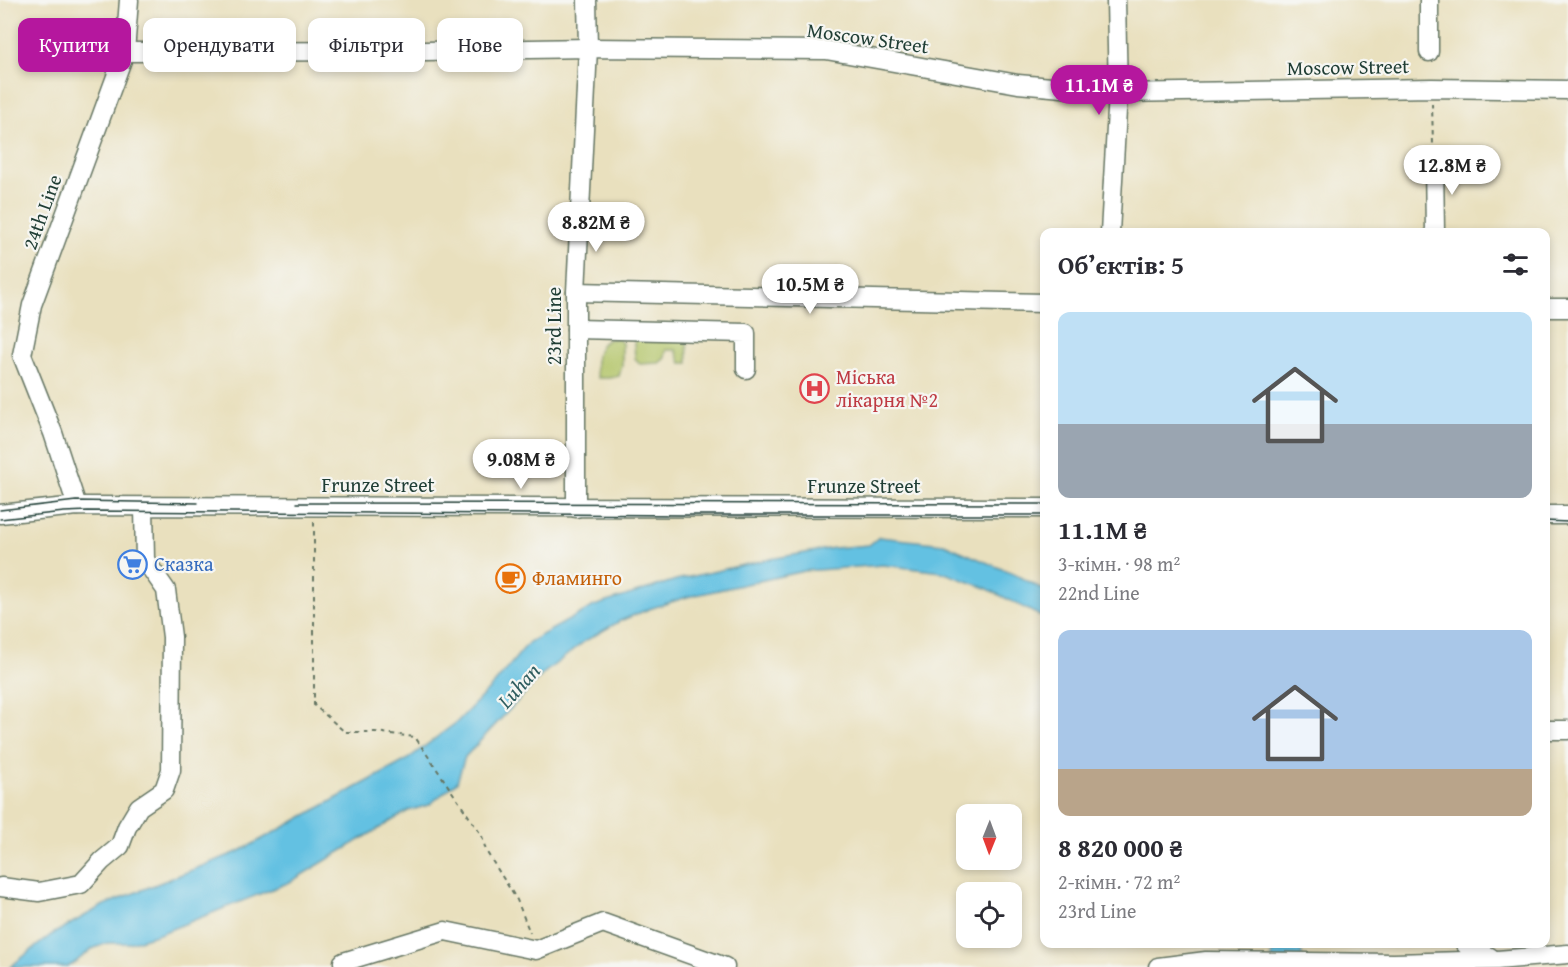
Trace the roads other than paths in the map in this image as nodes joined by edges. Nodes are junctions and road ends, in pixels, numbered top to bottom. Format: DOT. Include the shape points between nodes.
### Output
graph roads {
  1 [pos="129,0"];
  2 [pos="587,0"];
  3 [pos="1116,0"];
  4 [pos="1429,0"];
  5 [pos="128,18"];
  6 [pos="588,48"];
  7 [pos="131,52"];
  8 [pos="1429,52"];
  9 [pos="118,72"];
  10 [pos="1568,90"];
  11 [pos="1118,93"];
  12 [pos="1434,160"];
  13 [pos="1110,228"];
  14 [pos="1435,228"];
  15 [pos="576,292"];
  16 [pos="1040,303"];
  17 [pos="1550,308"];
  18 [pos="1568,308"];
  19 [pos="576,329"];
  20 [pos="746,369"];
  21 [pos="77,506"];
  22 [pos="144,507"];
  23 [pos="576,508"];
  24 [pos="1040,508"];
  25 [pos="0,514"];
  26 [pos="1550,514"];
  27 [pos="1568,515"];
  28 [pos="1550,730"];
  29 [pos="1568,730"];
  30 [pos="1,887"];
  31 [pos="1470,948"];
  32 [pos="1568,954"];
  33 [pos="539,958"];
  34 [pos="1497,960"];
  35 [pos="343,962"];
  36 [pos="725,967"];
  37 [pos="1158,967"];
  1 -- 5 [label="street, 24th Line"];
  2 -- 6 [label="street, 23rd Line"];
  3 -- 11 [label="street"];
  4 -- 8 [label="street"];
  6 -- 7 [label="street, Moscow Street"];
  6 -- 11 [label="street, Moscow Street" via="826,50 1018,84"];
  6 -- 15 [label="street, 23rd Line"];
  9 -- 21 [label="street, 24th Line" via="32,305 22,356"];
  10 -- 11 [label="street, Moscow Street"];
  11 -- 13 [label="street"];
  12 -- 14 [label="street"];
  15 -- 16 [label="street"];
  15 -- 19 [label="street, 23rd Line"];
  17 -- 18 [label="street"];
  19 -- 20 [label="street" via="746,333"];
  19 -- 23 [label="street, 23rd Line"];
  21 -- 22 [label="street, Frunze Street"];
  21 -- 25 [label="street, Frunze Street"];
  22 -- 23 [label="street, Frunze Street"];
  22 -- 30 [label="street" via="145,560 166,590 172,637 171,770 165,790 140,807 120,846 81,884 39,892"];
  23 -- 24 [label="street, Frunze Street"];
  26 -- 27 [label="street"];
  28 -- 29 [label="street"];
  31 -- 34 [label="street"];
  32 -- 34 [label="street"];
  33 -- 35 [label="street" via="445,931"];
  33 -- 36 [label="street" via="603,923"];
  34 -- 37 [label="street" via="1206,961"];
}
